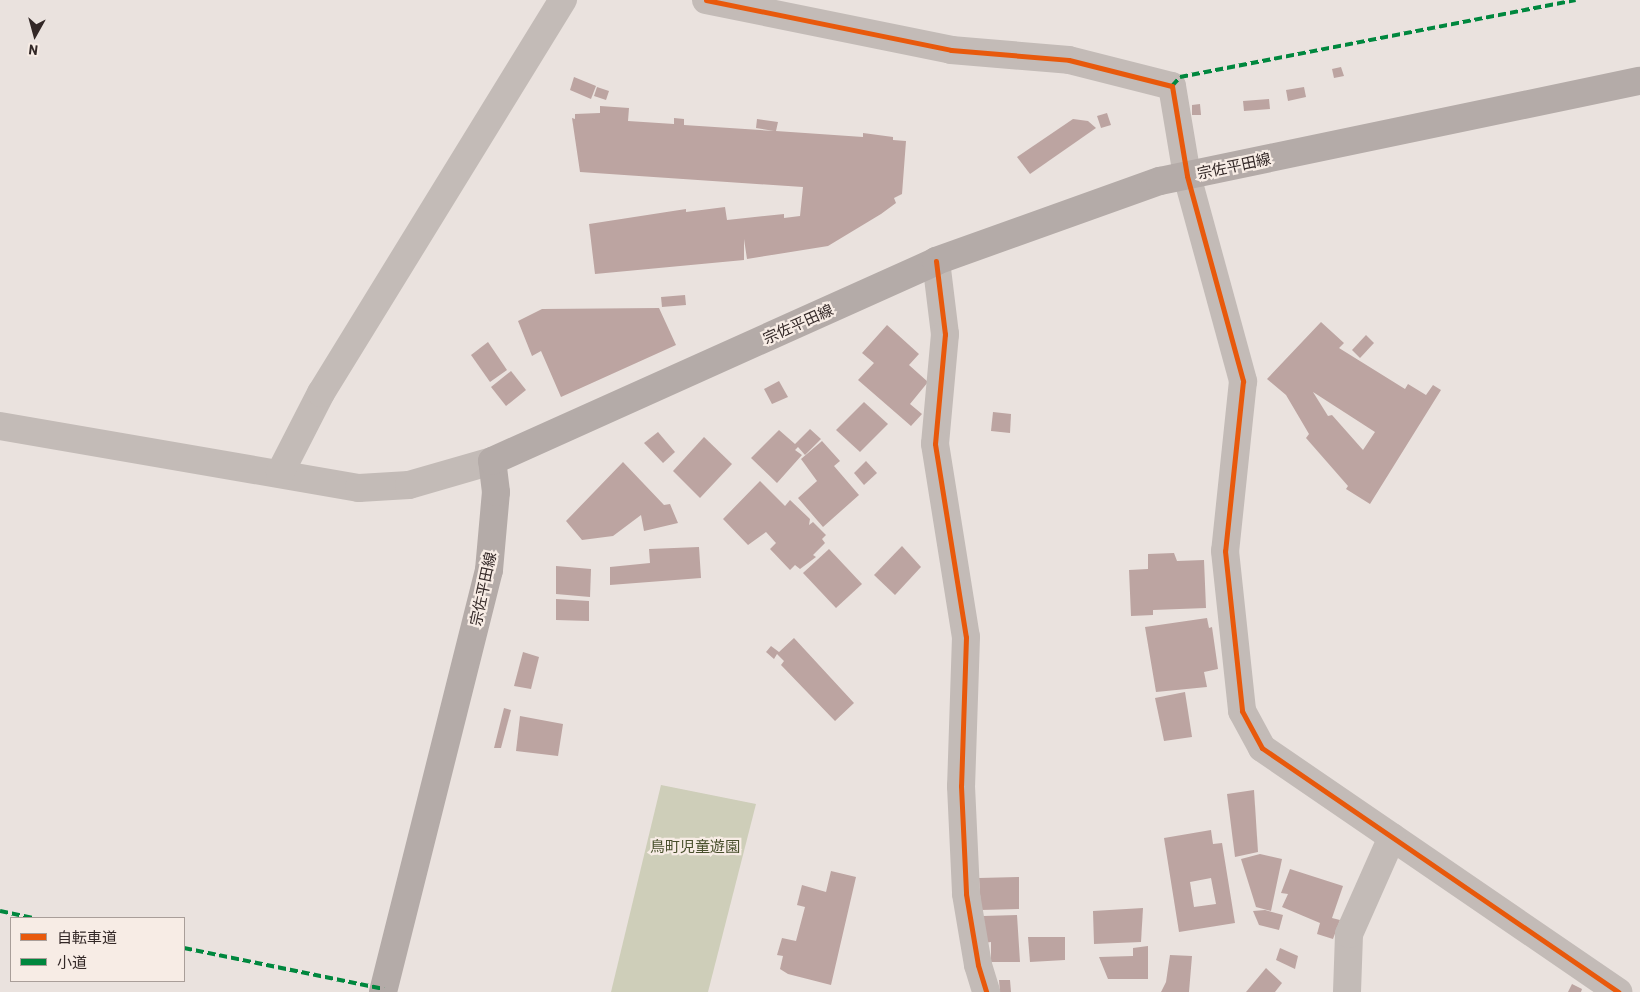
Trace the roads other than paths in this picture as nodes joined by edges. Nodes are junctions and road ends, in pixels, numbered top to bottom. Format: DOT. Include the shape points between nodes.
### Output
graph roads {
  1 [pos="562,0"];
  2 [pos="706,0"];
  3 [pos="1640,81"];
  4 [pos="1187,176"];
  5 [pos="936,261"];
  6 [pos="0,426"];
  7 [pos="492,461"];
  8 [pos="280,473"];
  9 [pos="1392,837"];
  10 [pos="389,991"];
  11 [pos="986,992"];
  12 [pos="1347,992"];
  13 [pos="1618,992"];
  1 -- 8 [label="street" via="321,393"];
  2 -- 4 [label="street" via="950,50 1069,60 1172,86"];
  3 -- 4 [label="main road, 宗佐平田線"];
  4 -- 5 [label="main road, 宗佐平田線" via="1160,181"];
  4 -- 9 [label="street" via="1243,381 1225,551 1242,711 1262,748"];
  5 -- 7 [label="main road, 宗佐平田線"];
  5 -- 11 [label="street" via="945,334 935,444 966,637 961,786 966,894"];
  6 -- 8 [label="street"];
  7 -- 8 [label="street" via="409,485 359,488"];
  7 -- 10 [label="main road, 宗佐平田線" via="496,492 490,570"];
  9 -- 12 [label="street" via="1349,934"];
  9 -- 13 [label="street"];
}
